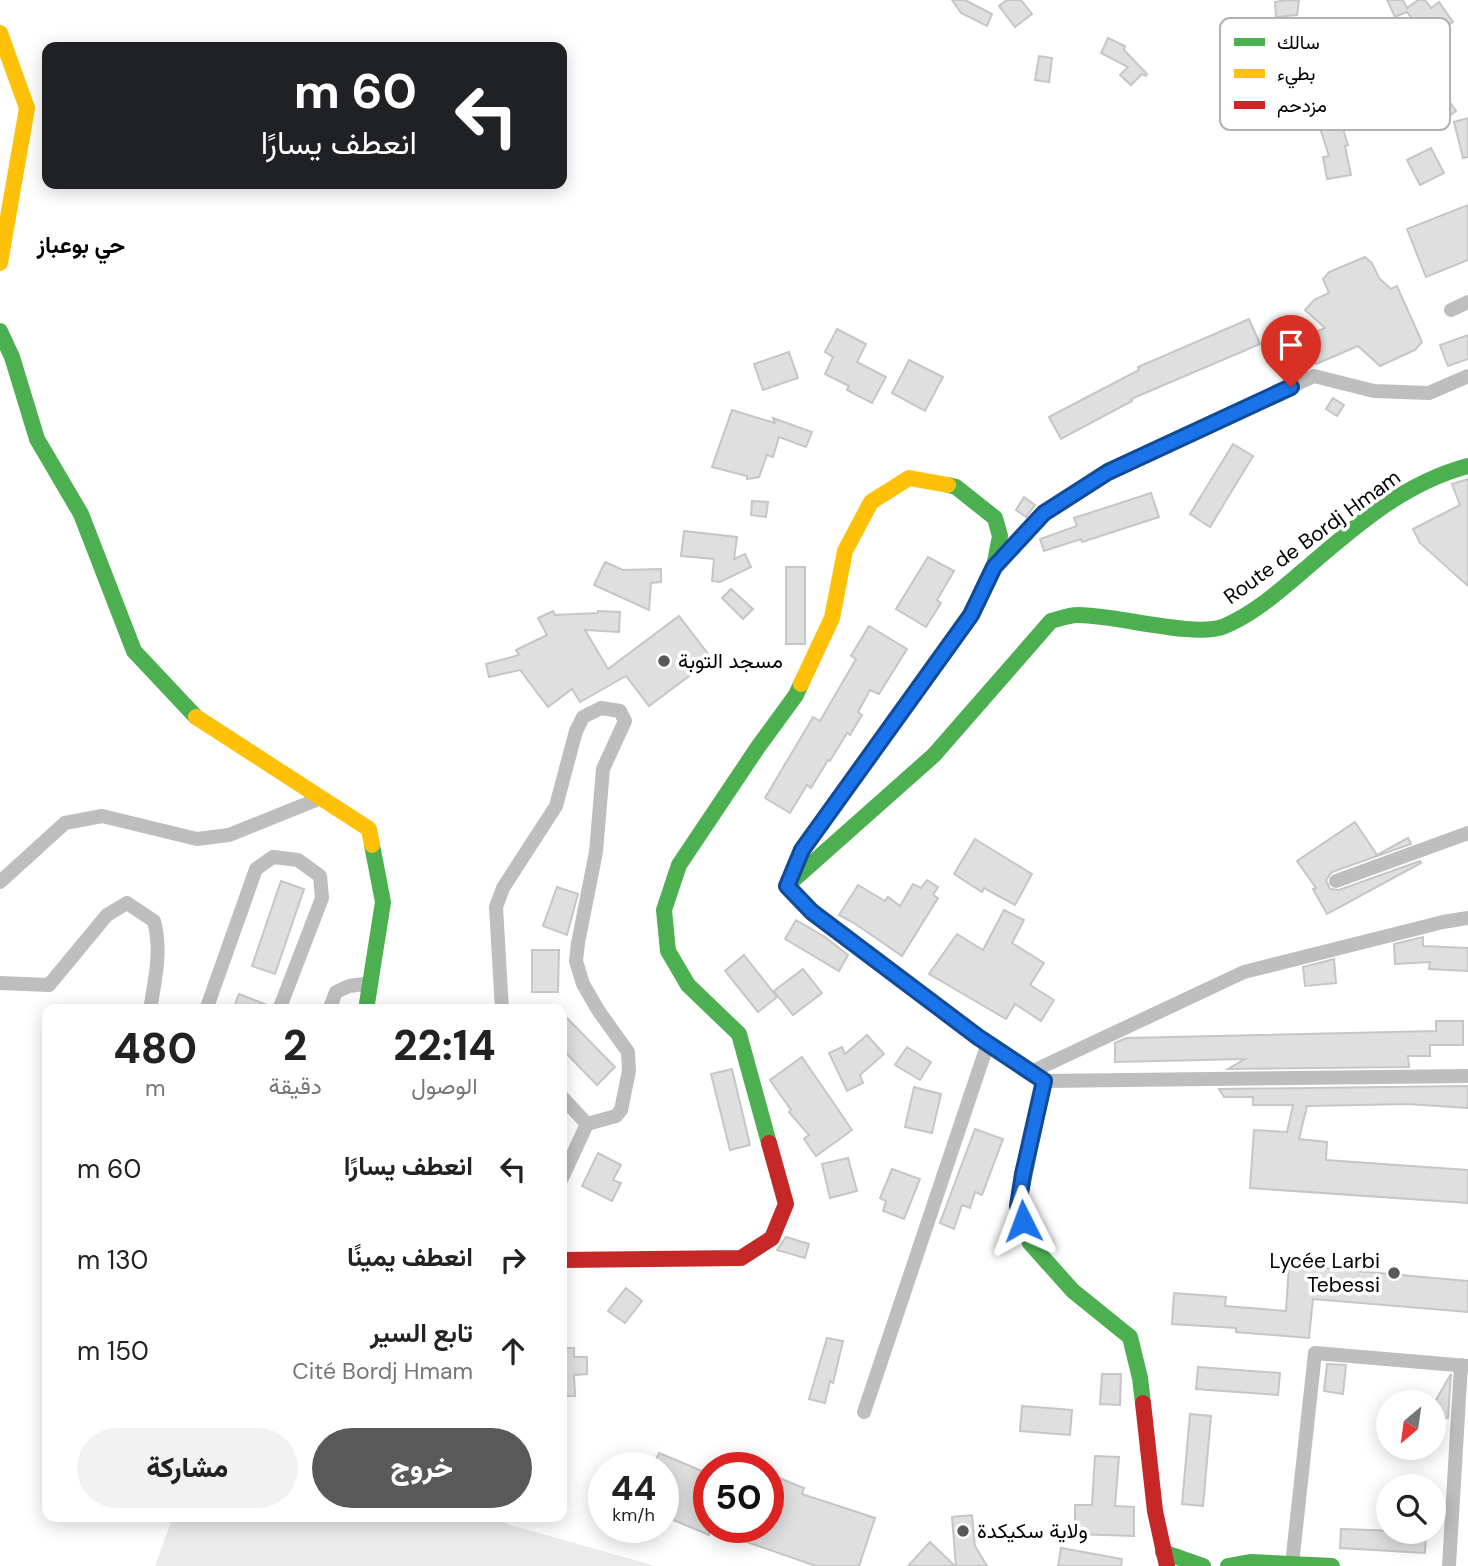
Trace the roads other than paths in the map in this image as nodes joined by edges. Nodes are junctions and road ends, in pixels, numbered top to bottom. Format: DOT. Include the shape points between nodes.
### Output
graph roads {
  1 [pos="0,33"];
  2 [pos="0,263"];
  3 [pos="1468,303"];
  4 [pos="1451,310"];
  5 [pos="0,331"];
  6 [pos="1468,376"];
  7 [pos="1468,466"];
  8 [pos="994,567"];
  9 [pos="321,798"];
  10 [pos="1468,833"];
  11 [pos="1335,881"];
  12 [pos="0,882"];
  13 [pos="787,886"];
  14 [pos="1468,918"];
  15 [pos="0,983"];
  16 [pos="371,983"];
  17 [pos="151,1004"];
  18 [pos="208,1004"];
  19 [pos="281,1004"];
  20 [pos="331,1004"];
  21 [pos="367,1004"];
  22 [pos="502,1004"];
  23 [pos="988,1043"];
  24 [pos="1468,1076"];
  25 [pos="1037,1077"];
  26 [pos="567,1102"];
  27 [pos="587,1124"];
  28 [pos="567,1167"];
  29 [pos="567,1260"];
  30 [pos="1464,1365"];
  31 [pos="864,1412"];
  32 [pos="1165,1559"];
  33 [pos="1292,1564"];
  34 [pos="1203,1566"];
  35 [pos="1228,1566"];
  36 [pos="1330,1566"];
  37 [pos="1449,1566"];
  1 -- 2 [label="street" via="27,108"];
  3 -- 4 [label="street"];
  5 -- 9 [label="street" via="37,439 81,514 134,651 199,720"];
  6 -- 8 [label="street" via="1429,393 1374,391 1314,376 1108,472 1044,513"];
  7 -- 13 [label="street, Route de Bordj Hmam" via="1402,493 1259,608 1222,628 1190,629 1076,614 1051,621 934,755"];
  8 -- 13 [label="street" via="971,615 802,850"];
  8 -- 29 [label="street" via="1000,536 995,518 956,488 909,478 871,502 845,551 831,618 796,695 679,865 664,910 668,950 688,985 738,1034 786,1204 772,1238 741,1258"];
  9 -- 12 [label="street" via="229,835 197,839 102,816 65,823"];
  9 -- 16 [label="street" via="369,830 383,902"];
  10 -- 11 [label="street"];
  13 -- 23 [label="street" via="812,912"];
  14 -- 25 [label="street" via="1244,972"];
  15 -- 17 [label="street" via="49,985 107,915 127,903 154,921 159,938"];
  16 -- 20 [label="street" via="336,992"];
  16 -- 21 [label="street"];
  18 -- 19 [label="street" via="256,869 272,857 298,860 320,876 322,898"];
  22 -- 27 [label="street" via="496,907 503,888 556,806 583,717 601,708 620,711 625,721 603,769 596,852 576,961 597,1010 628,1052 629,1070 621,1110 616,1116"];
  23 -- 25 [label="street"];
  23 -- 31 [label="street"];
  24 -- 25 [label="street"];
  25 -- 32 [label="street" via="1018,1206 1030,1243 1073,1292 1130,1337"];
  26 -- 27 [label="street"];
  27 -- 28 [label="street"];
  30 -- 33 [label="street" via="1315,1353"];
  30 -- 37 [label="street"];
  32 -- 34 [label="street"];
  33 -- 35 [label="street"];
  33 -- 36 [label="street"];
}
